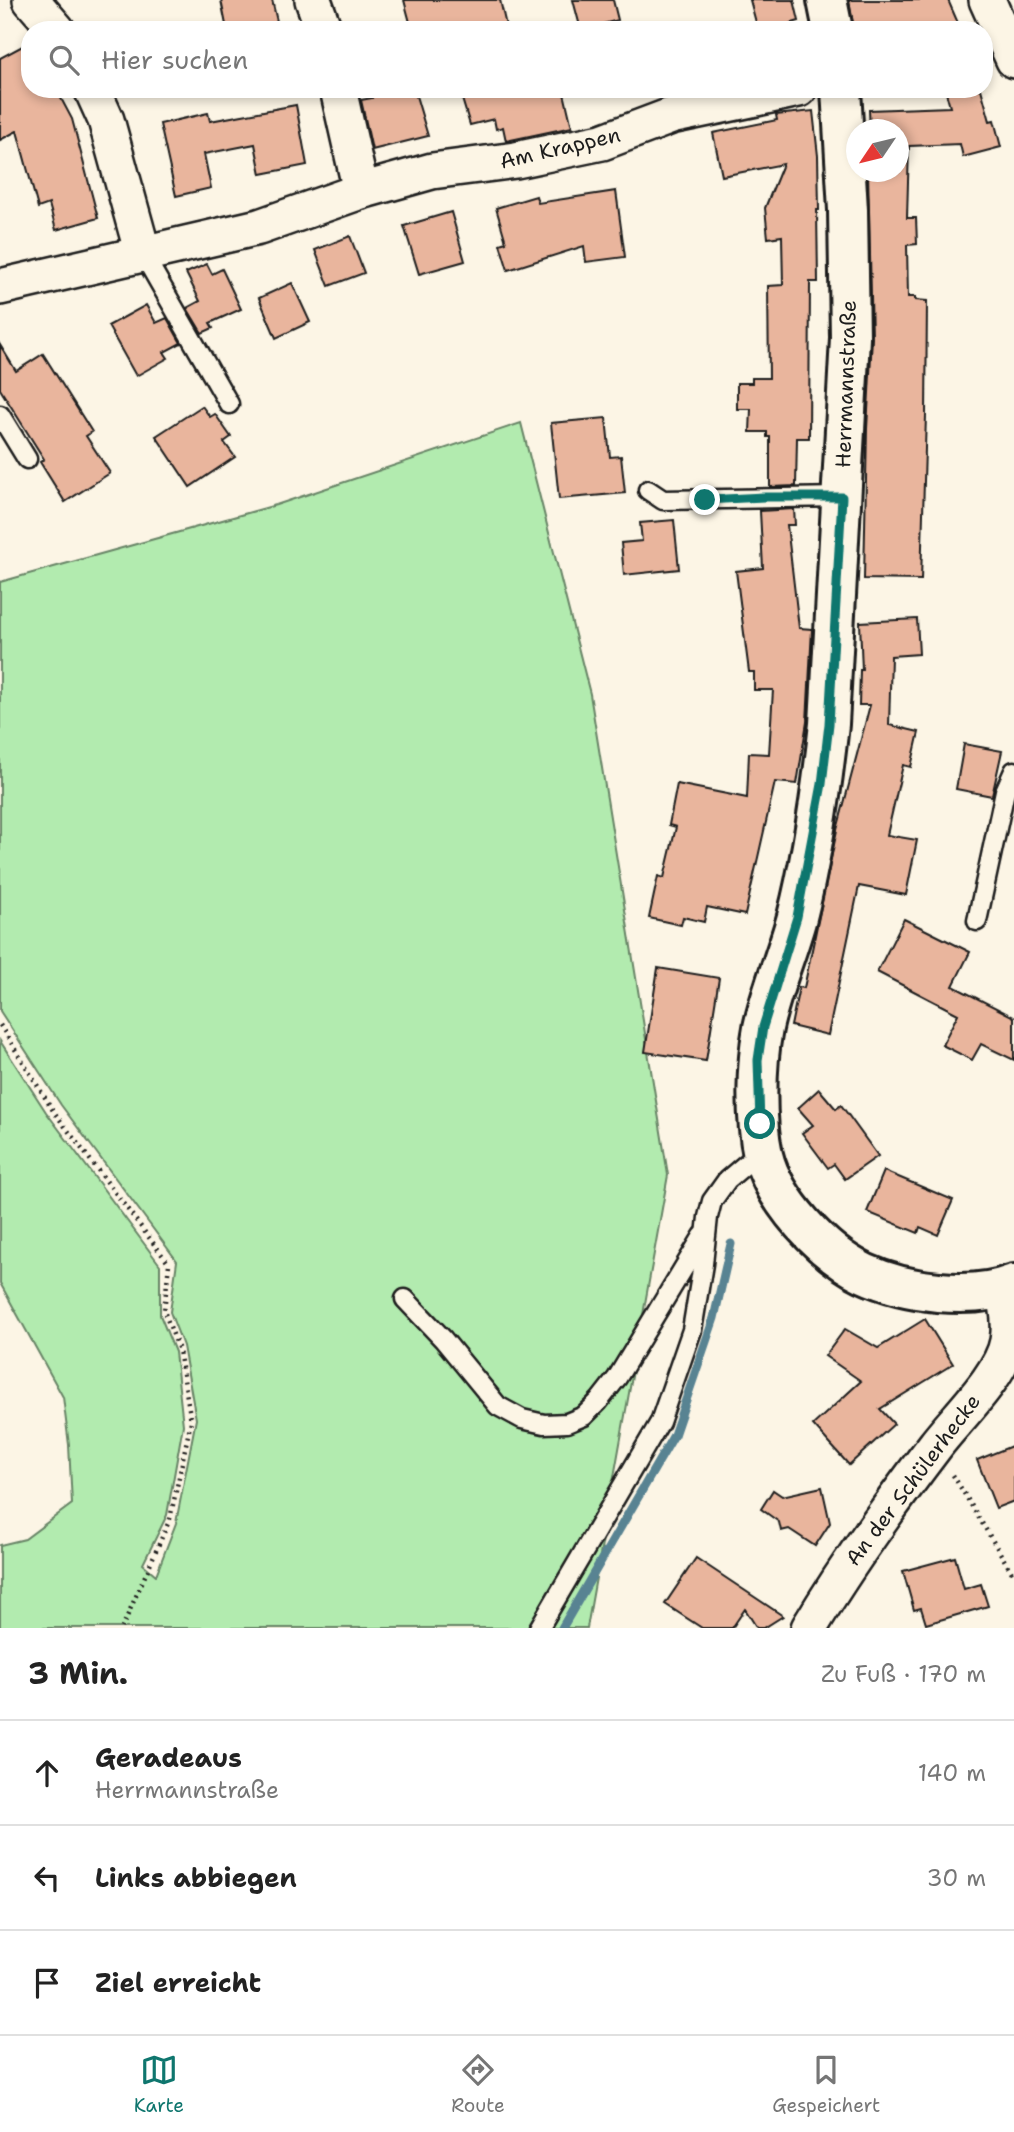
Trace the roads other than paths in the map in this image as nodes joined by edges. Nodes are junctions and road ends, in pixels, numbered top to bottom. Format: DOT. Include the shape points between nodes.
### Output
graph roads {
  1 [pos="31,0"];
  2 [pos="313,0"];
  3 [pos="827,0"];
  4 [pos="987,0"];
  5 [pos="49,21"];
  6 [pos="321,21"];
  7 [pos="831,21"];
  8 [pos="1014,60"];
  9 [pos="96,98"];
  10 [pos="340,98"];
  11 [pos="756,98"];
  12 [pos="842,98"];
  13 [pos="362,191"];
  14 [pos="143,254"];
  15 [pos="0,288"];
  16 [pos="229,404"];
  17 [pos="0,415"];
  18 [pos="27,459"];
  19 [pos="648,490"];
  20 [pos="842,497"];
  21 [pos="1014,771"];
  22 [pos="977,921"];
  23 [pos="763,1156"];
  24 [pos="705,1233"];
  25 [pos="1009,1286"];
  26 [pos="405,1298"];
  27 [pos="539,1628"];
  28 [pos="810,1628"];
  1 -- 5 [label="street"];
  2 -- 6 [label="street"];
  3 -- 7 [label="street"];
  4 -- 8 [label="street"];
  9 -- 14 [label="street"];
  10 -- 13 [label="street"];
  11 -- 13 [label="street, Am Krappen" via="671,116 602,142 432,171"];
  12 -- 20 [label="street, Herrmannstraße" via="850,338"];
  13 -- 14 [label="street, Am Krappen" via="259,226"];
  14 -- 15 [label="street, Am Krappen"];
  14 -- 16 [label="lane"];
  17 -- 18 [label="lane"];
  19 -- 20 [label="lane" via="663,500"];
  20 -- 23 [label="street, Herrmannstraße" via="822,784 797,917 763,1027 758,1060"];
  21 -- 22 [label="lane" via="1005,790"];
  23 -- 24 [label="lane" via="752,1158 727,1180 712,1201"];
  23 -- 25 [label="street, Herrmannstraße" via="793,1211 848,1265 873,1277 925,1290 971,1293"];
  24 -- 26 [label="lane" via="617,1378 584,1416 567,1423 522,1419 498,1406"];
  24 -- 27 [label="lane" via="692,1330 660,1422"];
  25 -- 28 [label="street, An der Schülerhecke" via="1008,1342 997,1369 935,1446"];
}
